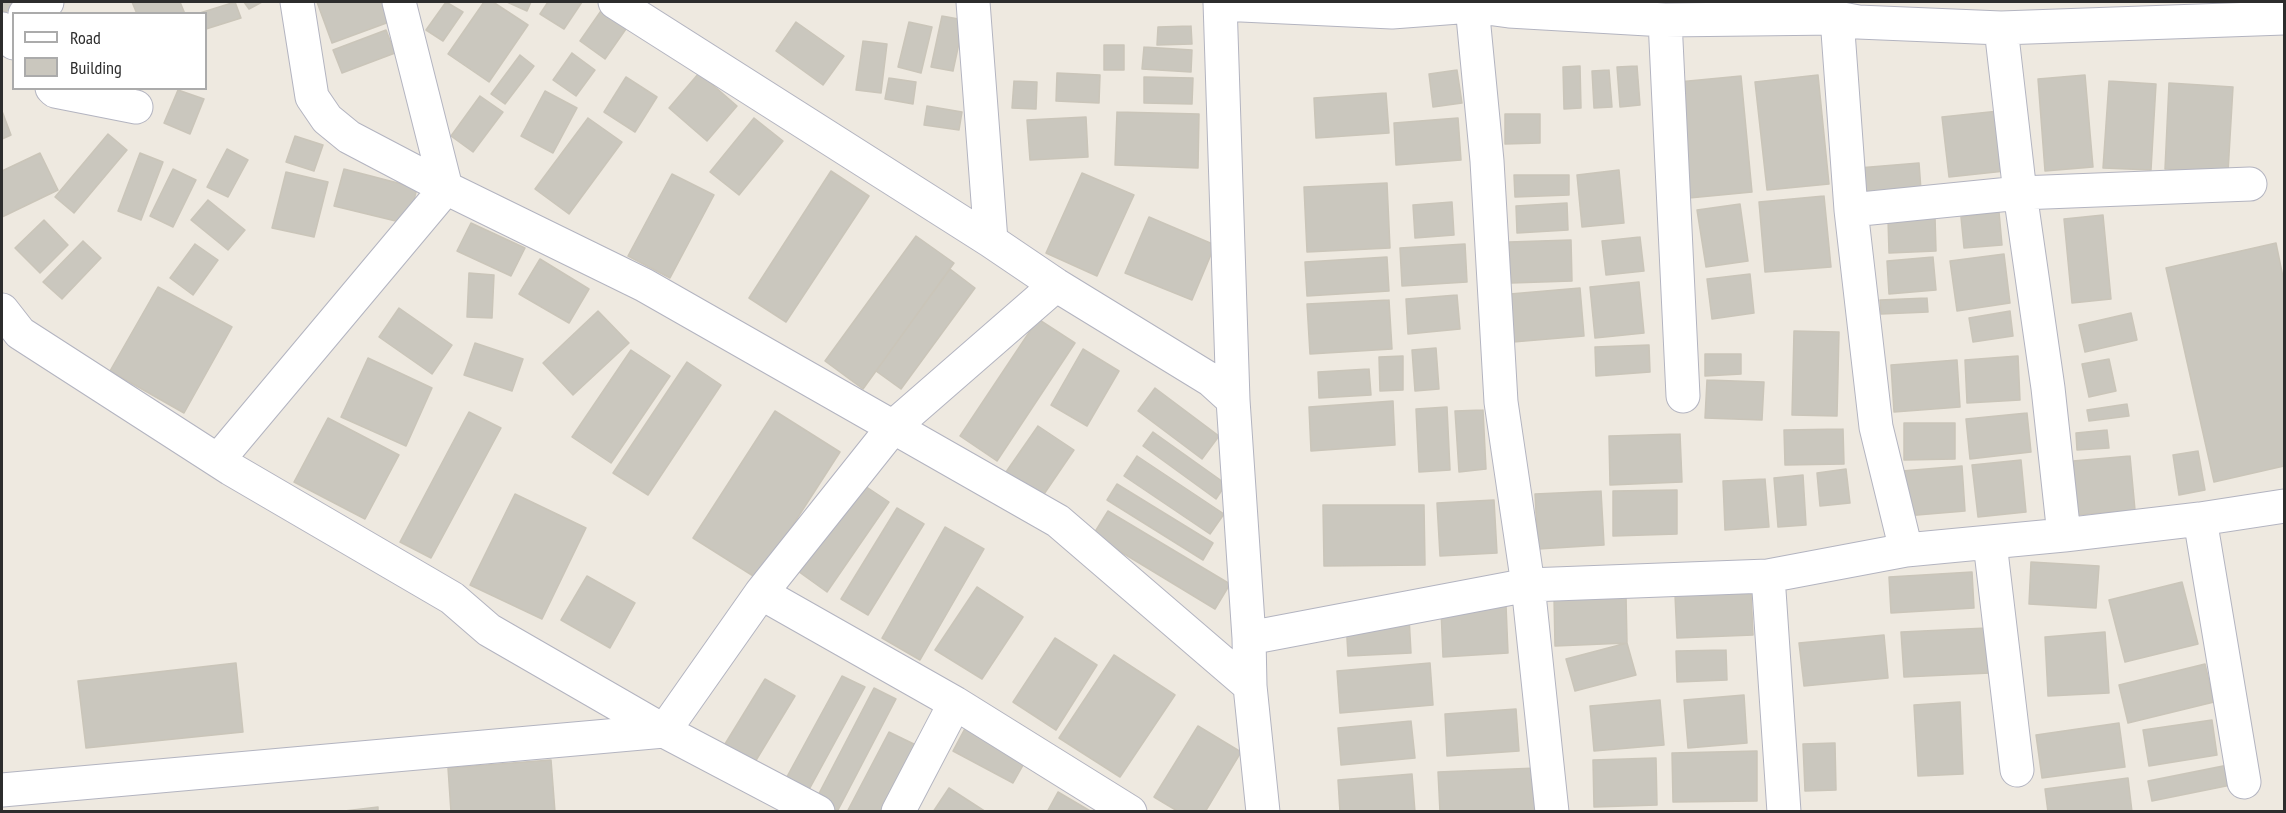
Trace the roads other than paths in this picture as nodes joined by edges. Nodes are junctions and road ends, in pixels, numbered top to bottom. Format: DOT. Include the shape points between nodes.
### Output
graph roads {
  1 [pos="47,2"];
  2 [pos="297,2"];
  3 [pos="399,2"];
  4 [pos="615,2"];
  5 [pos="973,2"];
  6 [pos="1220,3"];
  7 [pos="1472,6"];
  8 [pos="1509,6"];
  9 [pos="1704,11"];
  10 [pos="30,12"];
  11 [pos="1851,14"];
  12 [pos="2284,18"];
  13 [pos="1665,20"];
  14 [pos="2,28"];
  15 [pos="2001,28"];
  16 [pos="12,40"];
  17 [pos="54,90"];
  18 [pos="136,107"];
  19 [pos="2250,184"];
  20 [pos="446,188"];
  21 [pos="2020,193"];
  22 [pos="1851,210"];
  23 [pos="991,241"];
  24 [pos="1056,285"];
  25 [pos="2,310"];
  26 [pos="1683,396"];
  27 [pos="1233,400"];
  28 [pos="894,426"];
  29 [pos="218,460"];
  30 [pos="2284,506"];
  31 [pos="2200,519"];
  32 [pos="2064,536"];
  33 [pos="1990,543"];
  34 [pos="1906,550"];
  35 [pos="1768,576"];
  36 [pos="1528,585"];
  37 [pos="761,593"];
  38 [pos="1249,638"];
  39 [pos="1250,686"];
  40 [pos="955,703"];
  41 [pos="664,731"];
  42 [pos="2017,770"];
  43 [pos="2244,782"];
  44 [pos="2,790"];
  45 [pos="818,812"];
  46 [pos="898,812"];
  47 [pos="1130,812"];
  48 [pos="1263,812"];
  49 [pos="1552,812"];
  50 [pos="1784,812"];
  1 -- 10 [label="street"];
  2 -- 20 [label="street" via="312,98 327,119 349,137"];
  3 -- 20 [label="street"];
  4 -- 23 [label="street"];
  5 -- 23 [label="street"];
  6 -- 7 [label="street" via="1392,12"];
  6 -- 27 [label="street"];
  7 -- 8 [label="street"];
  7 -- 36 [label="street" via="1487,161 1501,402"];
  8 -- 13 [label="street"];
  9 -- 11 [label="street"];
  9 -- 13 [label="street"];
  11 -- 15 [label="street"];
  11 -- 22 [label="street"];
  12 -- 15 [label="street"];
  13 -- 26 [label="street"];
  14 -- 16 [label="street"];
  15 -- 21 [label="street"];
  17 -- 18 [label="street"];
  19 -- 21 [label="street"];
  20 -- 28 [label="street" via="644,285"];
  20 -- 29 [label="street"];
  21 -- 22 [label="street"];
  21 -- 32 [label="street"];
  22 -- 34 [label="street" via="1876,427"];
  23 -- 24 [label="street"];
  24 -- 27 [label="street" via="1210,380"];
  24 -- 28 [label="street"];
  25 -- 29 [label="street" via="20,333"];
  27 -- 38 [label="street"];
  28 -- 37 [label="street"];
  28 -- 39 [label="street" via="1058,521"];
  29 -- 41 [label="street" via="452,598 489,630"];
  30 -- 31 [label="street"];
  31 -- 32 [label="street"];
  31 -- 43 [label="street"];
  32 -- 33 [label="street"];
  33 -- 34 [label="street"];
  33 -- 42 [label="street"];
  34 -- 35 [label="street"];
  35 -- 36 [label="street"];
  35 -- 50 [label="street"];
  36 -- 38 [label="street"];
  36 -- 49 [label="street"];
  37 -- 40 [label="street"];
  37 -- 41 [label="street"];
  38 -- 39 [label="street"];
  39 -- 48 [label="street"];
  40 -- 46 [label="street"];
  40 -- 47 [label="street"];
  41 -- 44 [label="street"];
  41 -- 45 [label="street"];
}
